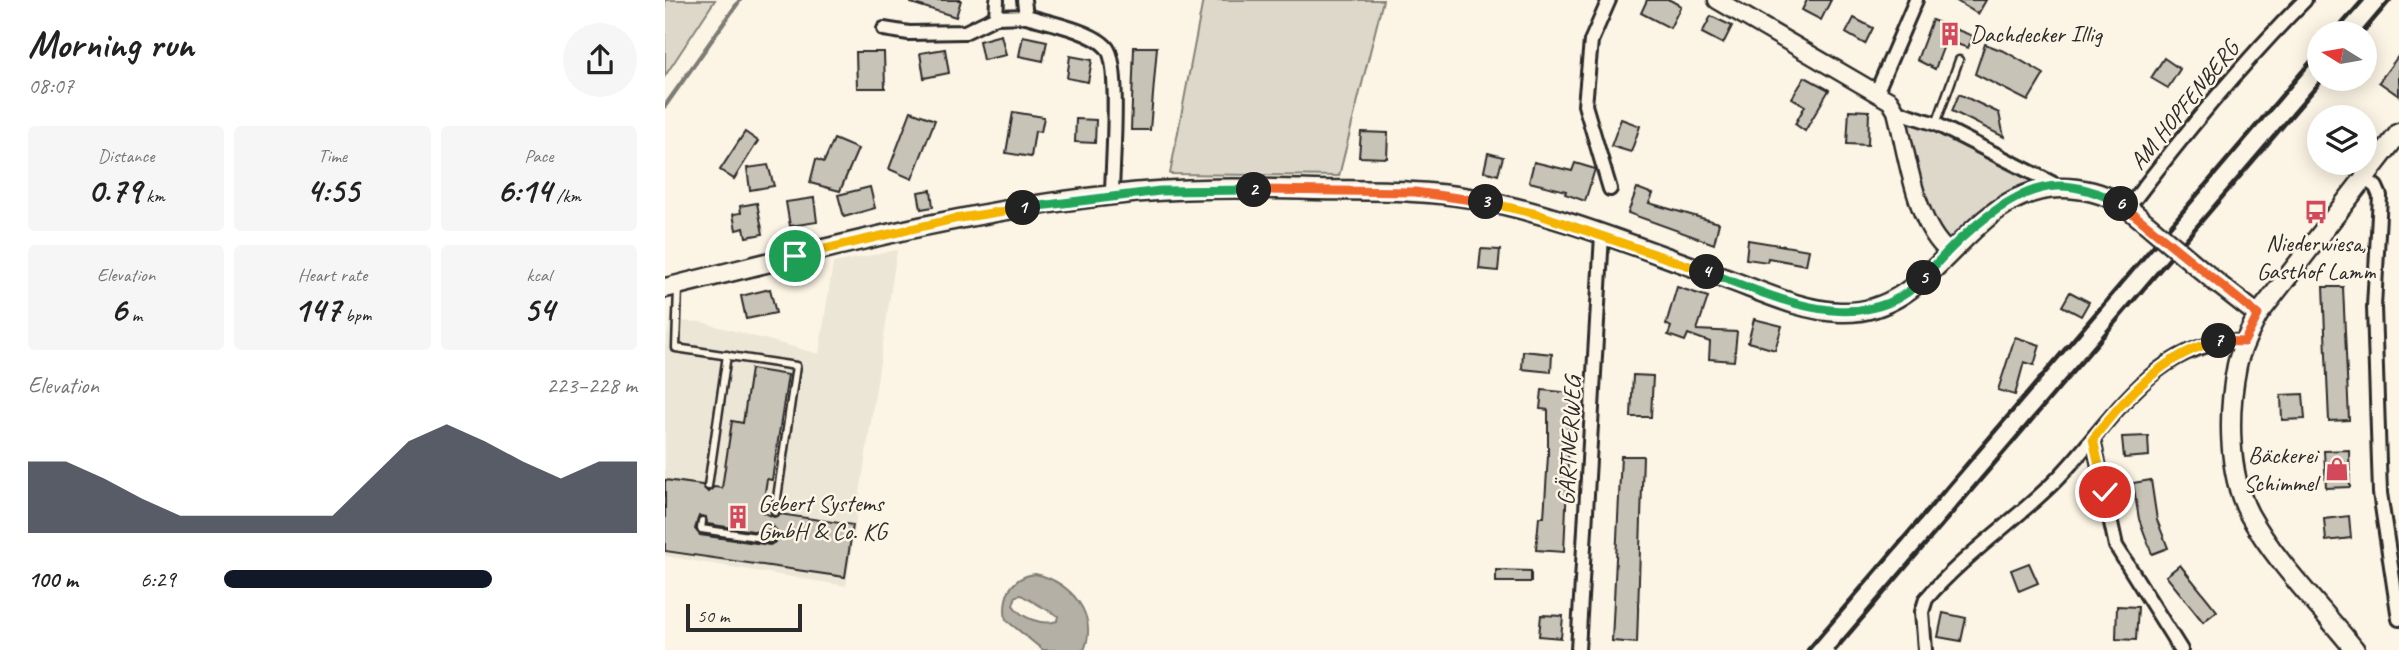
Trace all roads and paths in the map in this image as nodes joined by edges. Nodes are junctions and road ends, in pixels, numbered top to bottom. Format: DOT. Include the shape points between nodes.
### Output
graph roads {
  1 [pos="997,0"];
  2 [pos="1024,0"];
  3 [pos="1609,0"];
  4 [pos="1717,0"];
  5 [pos="1916,0"];
  6 [pos="2305,0"];
  7 [pos="1026,16"];
  8 [pos="996,17"];
  9 [pos="884,29"];
  10 [pos="1959,60"];
  11 [pos="1877,91"];
  12 [pos="1895,111"];
  13 [pos="1936,124"];
  14 [pos="2399,133"];
  15 [pos="2365,178"];
  16 [pos="2058,186"];
  17 [pos="1610,189"];
  18 [pos="1112,195"];
  19 [pos="2131,210"];
  20 [pos="1602,235"];
  21 [pos="1949,252"];
  22 [pos="672,287"];
  23 [pos="2258,315"];
  24 [pos="2244,342"];
  25 [pos="727,355"];
  26 [pos="2093,439"];
  27 [pos="708,486"];
  28 [pos="775,512"];
  29 [pos="702,521"];
  30 [pos="772,532"];
  31 [pos="2399,619"];
  32 [pos="1578,650"];
  33 [pos="1925,650"];
  34 [pos="2181,650"];
  35 [pos="2355,650"];
  1 -- 8 [label="street"];
  2 -- 7 [label="street"];
  3 -- 17 [label="street" via="1591,41 1585,105"];
  4 -- 11 [label="street"];
  5 -- 11 [label="street"];
  6 -- 19 [label="street, AM HOPFENBERG" via="2181,137"];
  7 -- 8 [label="street"];
  7 -- 18 [label="street" via="1090,36 1108,49 1114,73"];
  8 -- 9 [label="street" via="965,32"];
  10 -- 13 [label="lane"];
  11 -- 12 [label="street"];
  12 -- 13 [label="street"];
  12 -- 21 [label="street" via="1925,221"];
  13 -- 16 [label="street"];
  14 -- 15 [label="main road"];
  15 -- 23 [label="main road"];
  15 -- 31 [label="street" via="2380,196 2374,307 2380,493"];
  16 -- 19 [label="main road" via="2088,190"];
  16 -- 21 [label="main road" via="2025,194 2005,205"];
  18 -- 20 [label="main road" via="1286,189 1415,192 1469,198"];
  18 -- 22 [label="main road" via="954,219"];
  19 -- 23 [label="main road, bridge"];
  20 -- 21 [label="main road" via="1787,300 1840,312 1878,309 1892,303 1922,281"];
  20 -- 32 [label="street, GÄRTNERWEG"];
  22 -- 25 [label="lane" via="676,348"];
  23 -- 24 [label="main road"];
  24 -- 26 [label="street" via="2205,344 2177,358 2116,409"];
  24 -- 35 [label="main road" via="2235,383 2232,446 2248,511"];
  25 -- 27 [label="lane"];
  25 -- 28 [label="lane" via="796,366"];
  26 -- 33 [label="street" via="2053,483 1926,599 1922,612"];
  26 -- 34 [label="street" via="2116,546"];
  29 -- 30 [label="lane" via="701,529 771,539"];
}
